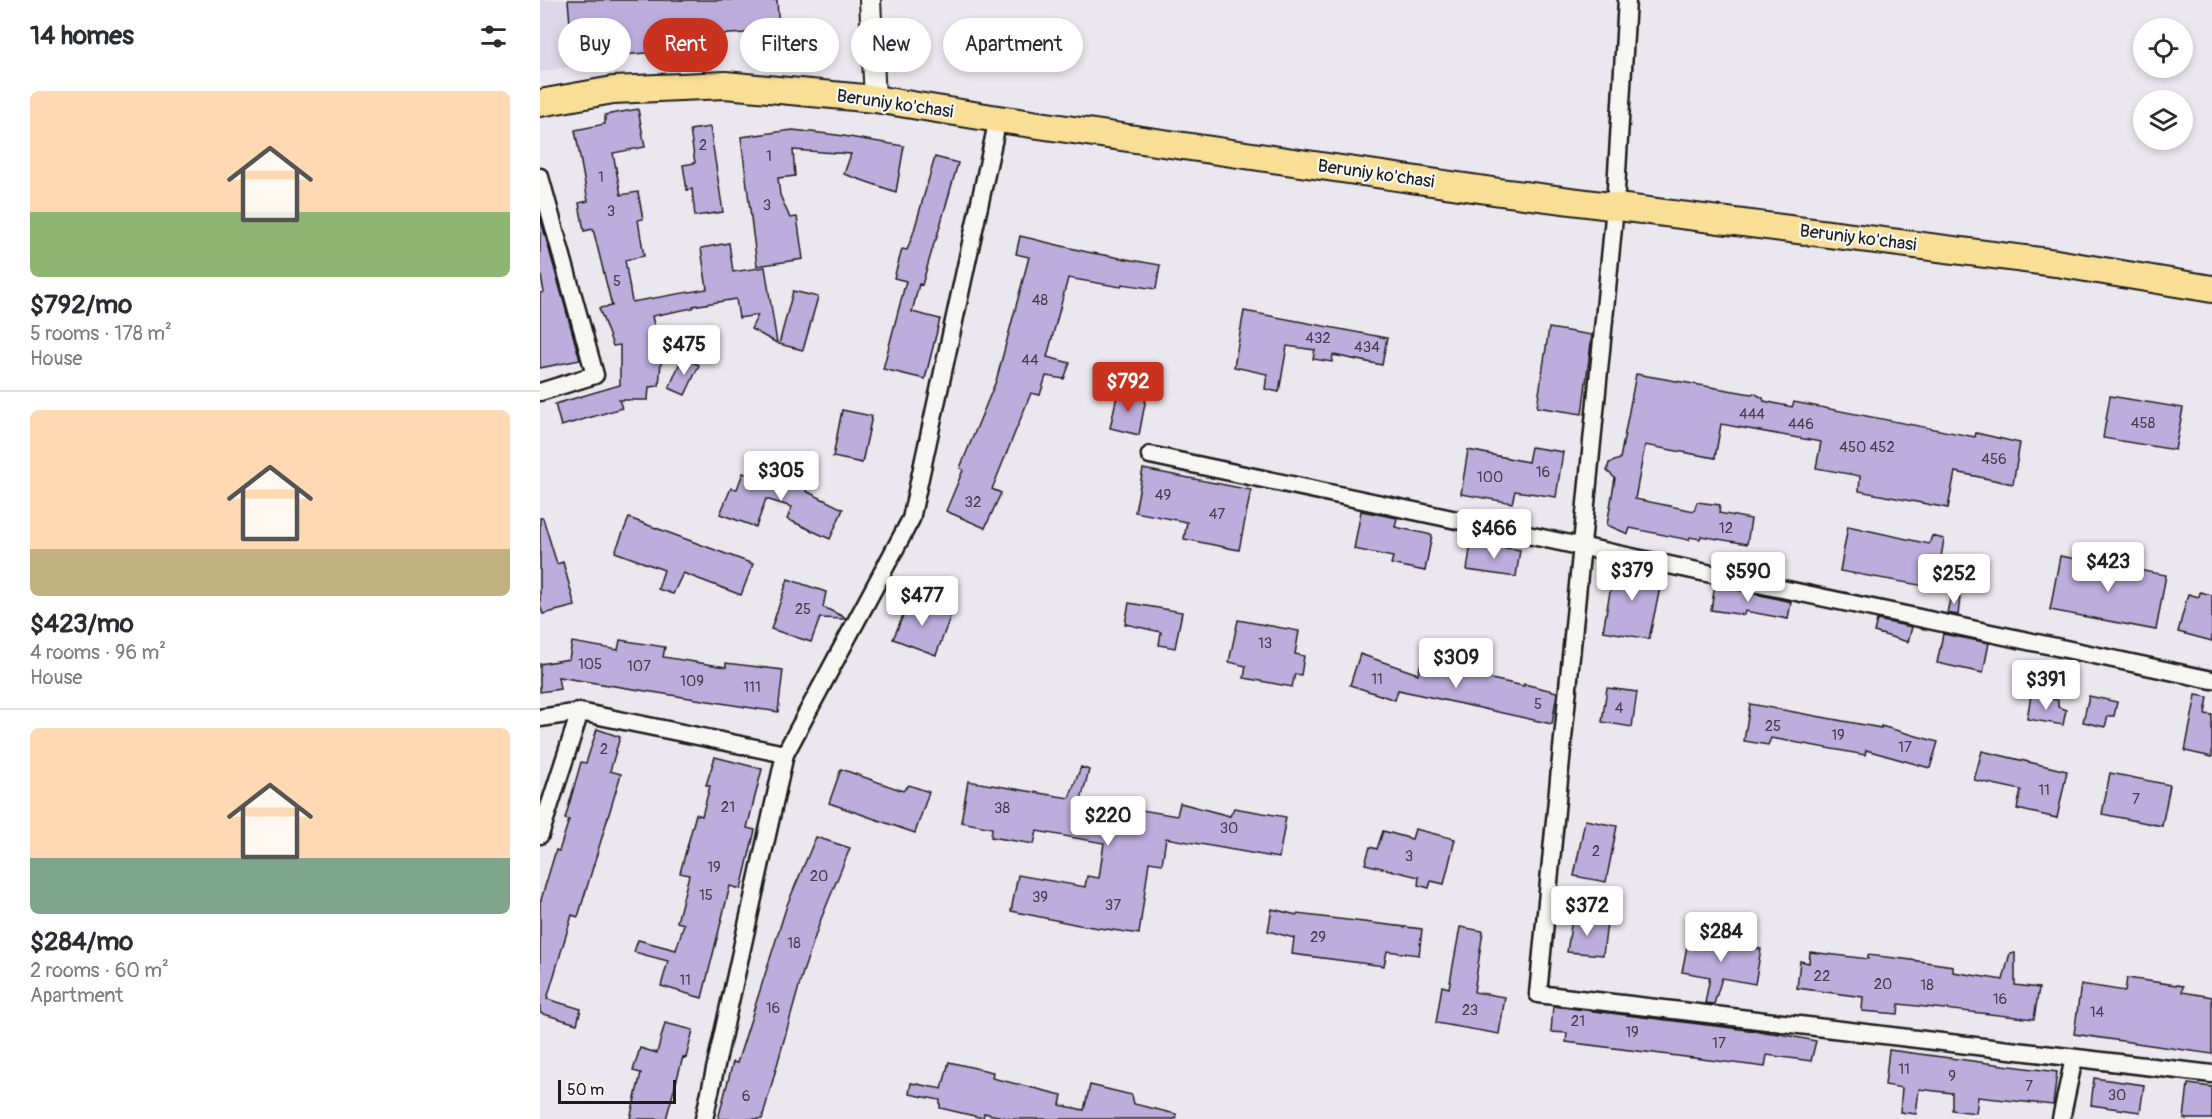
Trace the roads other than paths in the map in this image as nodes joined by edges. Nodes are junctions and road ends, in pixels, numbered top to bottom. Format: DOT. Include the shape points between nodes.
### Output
graph roads {
  1 [pos="870,0"];
  2 [pos="1628,0"];
  3 [pos="875,99"];
  4 [pos="540,103"];
  5 [pos="998,119"];
  6 [pos="540,177"];
  7 [pos="1616,207"];
  8 [pos="2212,289"];
  9 [pos="540,392"];
  10 [pos="1150,455"];
  11 [pos="1582,548"];
  12 [pos="2212,680"];
  13 [pos="580,712"];
  14 [pos="540,718"];
  15 [pos="785,754"];
  16 [pos="540,836"];
  17 [pos="2074,1058"];
  18 [pos="2212,1074"];
  19 [pos="704,1119"];
  20 [pos="2061,1119"];
  1 -- 3 [label="street"];
  2 -- 7 [label="street"];
  3 -- 4 [label="main road, Beruniy ko'chasi" via="724,85 613,90"];
  3 -- 5 [label="main road, Beruniy ko'chasi"];
  5 -- 7 [label="main road, Beruniy ko'chasi"];
  5 -- 15 [label="street" via="911,519"];
  6 -- 9 [label="street" via="595,375"];
  7 -- 8 [label="main road, Beruniy ko'chasi" via="2056,263"];
  7 -- 11 [label="street"];
  10 -- 11 [label="street"];
  11 -- 12 [label="street"];
  11 -- 17 [label="street" via="1538,994"];
  13 -- 14 [label="street"];
  13 -- 15 [label="street"];
  13 -- 16 [label="street"];
  15 -- 19 [label="street"];
  17 -- 18 [label="street"];
  17 -- 20 [label="street"];
}
